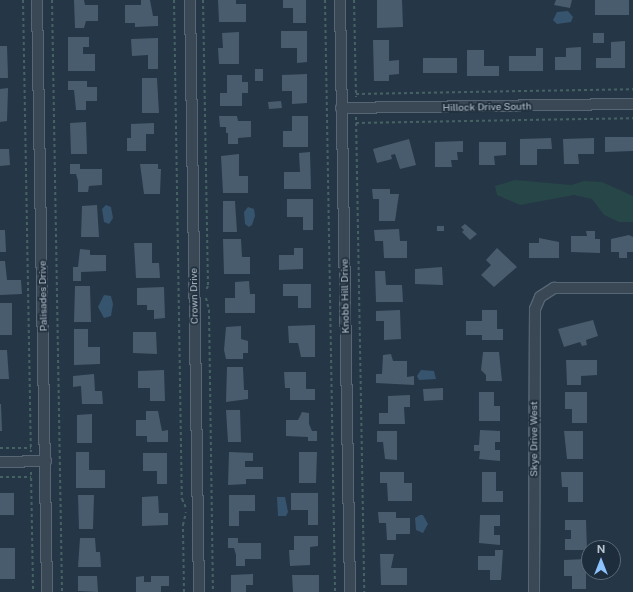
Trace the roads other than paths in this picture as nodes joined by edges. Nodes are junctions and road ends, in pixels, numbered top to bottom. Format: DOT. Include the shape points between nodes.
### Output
graph roads {
  1 [pos="37,0"];
  2 [pos="190,0"];
  3 [pos="340,0"];
  4 [pos="633,104"];
  5 [pos="342,108"];
  6 [pos="633,288"];
  7 [pos="46,461"];
  8 [pos="0,462"];
  9 [pos="47,592"];
  10 [pos="199,592"];
  11 [pos="350,592"];
  12 [pos="534,592"];
  1 -- 7 [label="street, Palisades Drive"];
  2 -- 10 [label="street, Crown Drive"];
  3 -- 5 [label="street, Knobb Hill Drive"];
  4 -- 5 [label="street, Hillock Drive South"];
  5 -- 11 [label="street, Knobb Hill Drive"];
  6 -- 12 [label="street, Skye Drive West" via="554,288 540,297 535,309"];
  7 -- 8 [label="street"];
  7 -- 9 [label="street, Palisades Drive"];
}
